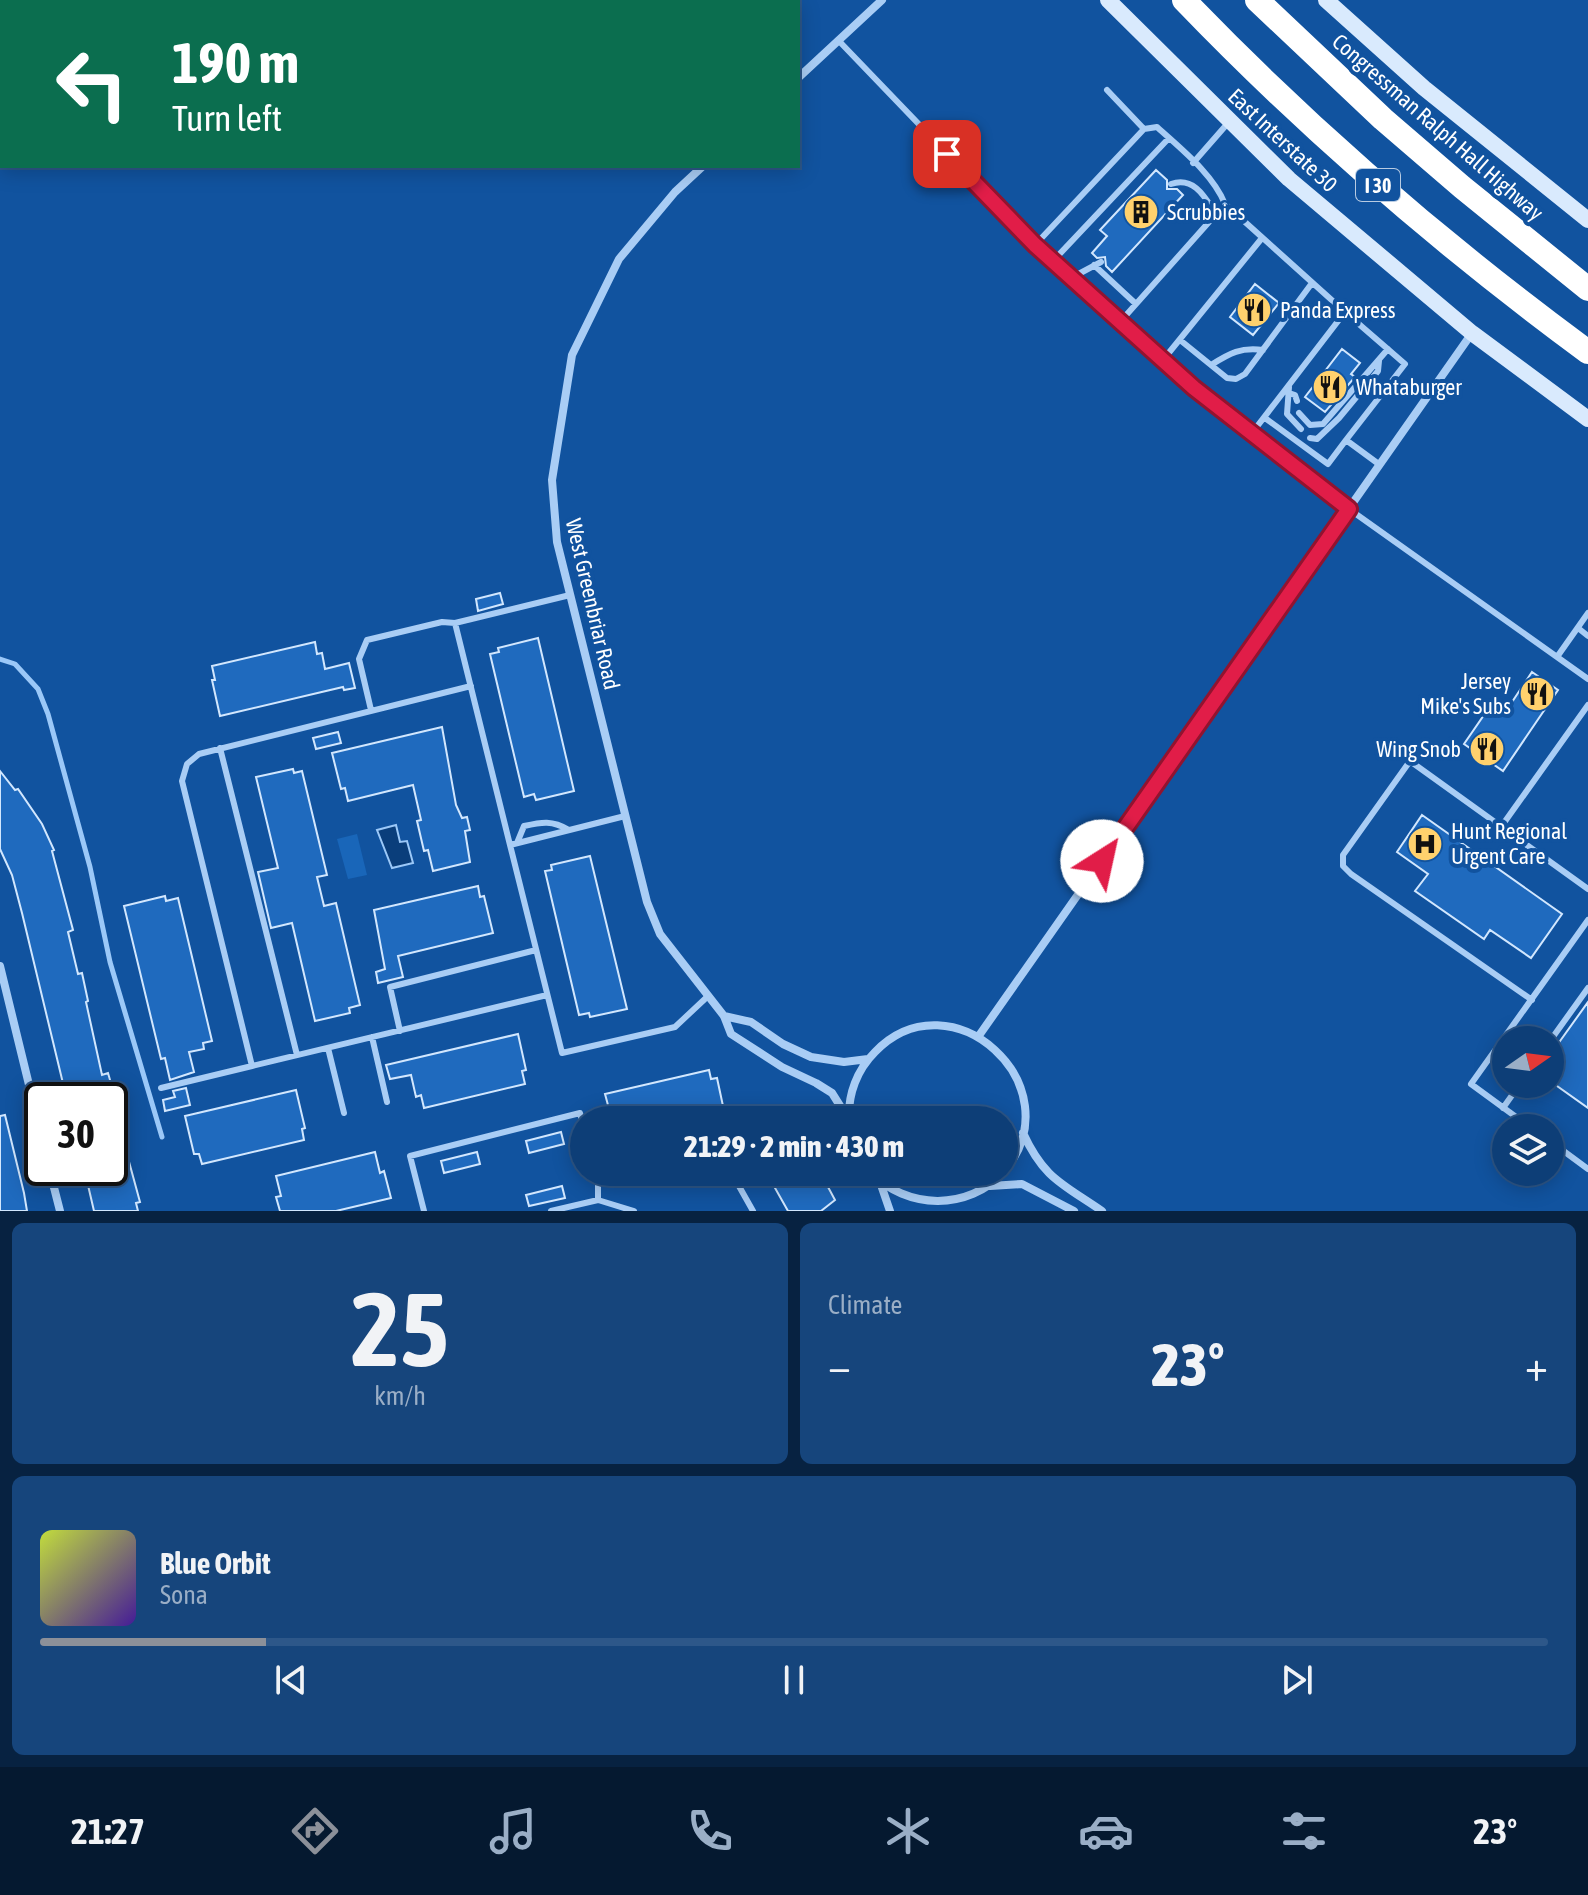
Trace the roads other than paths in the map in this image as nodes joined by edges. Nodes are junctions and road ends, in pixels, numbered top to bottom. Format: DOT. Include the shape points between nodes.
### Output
graph roads {
  1 [pos="882,0"];
  2 [pos="1108,0"];
  3 [pos="1184,0"];
  4 [pos="1257,0"];
  5 [pos="1326,0"];
  6 [pos="838,40"];
  7 [pos="800,76"];
  8 [pos="1107,90"];
  9 [pos="1230,121"];
  10 [pos="1144,129"];
  11 [pos="1169,138"];
  12 [pos="1193,163"];
  13 [pos="701,168"];
  14 [pos="1171,184"];
  15 [pos="1225,204"];
  16 [pos="1216,214"];
  17 [pos="1588,220"];
  18 [pos="1262,238"];
  19 [pos="1035,245"];
  20 [pos="1053,261"];
  21 [pos="1071,278"];
  22 [pos="1312,283"];
  23 [pos="1588,289"];
  24 [pos="1136,304"];
  25 [pos="1345,312"];
  26 [pos="1120,322"];
  27 [pos="1472,333"];
  28 [pos="1180,340"];
  29 [pos="1388,349"];
  30 [pos="1263,350"];
  31 [pos="1588,352"];
  32 [pos="1163,360"];
  33 [pos="1379,361"];
  34 [pos="1211,365"];
  35 [pos="1289,390"];
  36 [pos="1297,401"];
  37 [pos="1299,413"];
  38 [pos="1265,418"];
  39 [pos="1588,419"];
  40 [pos="1301,429"];
  41 [pos="1252,433"];
  42 [pos="1310,438"];
  43 [pos="1346,440"];
  44 [pos="1380,465"];
  45 [pos="1349,509"];
  46 [pos="570,595"];
  47 [pos="1588,613"];
  48 [pos="455,623"];
  49 [pos="1578,628"];
  50 [pos="1588,636"];
  51 [pos="1557,657"];
  52 [pos="1588,679"];
  53 [pos="471,686"];
  54 [pos="1588,705"];
  55 [pos="371,710"];
  56 [pos="220,748"];
  57 [pos="625,816"];
  58 [pos="1501,827"];
  59 [pos="569,830"];
  60 [pos="514,844"];
  61 [pos="1588,889"];
  62 [pos="1588,920"];
  63 [pos="536,950"];
  64 [pos="0,966"];
  65 [pos="1588,988"];
  66 [pos="547,995"];
  67 [pos="707,997"];
  68 [pos="1532,1000"];
  69 [pos="724,1016"];
  70 [pos="1561,1026"];
  71 [pos="400,1031"];
  72 [pos="372,1037"];
  73 [pos="978,1037"];
  74 [pos="328,1048"];
  75 [pos="297,1055"];
  76 [pos="868,1059"];
  77 [pos="252,1066"];
  78 [pos="28,1082"];
  79 [pos="161,1088"];
  80 [pos="1510,1098"];
  81 [pos="387,1102"];
  82 [pos="840,1106"];
  83 [pos="850,1106"];
  84 [pos="1503,1108"];
  85 [pos="344,1113"];
  86 [pos="1511,1114"];
  87 [pos="570,1116"];
  88 [pos="1023,1133"];
  89 [pos="1018,1148"];
  90 [pos="1564,1151"];
  91 [pos="1588,1169"];
  92 [pos="1018,1184"];
  93 [pos="54,1186"];
  94 [pos="598,1186"];
  95 [pos="739,1186"];
  96 [pos="881,1186"];
  97 [pos="887,1186"];
  98 [pos="989,1186"];
  99 [pos="598,1200"];
  100 [pos="936,1203"];
  101 [pos="60,1211"];
  102 [pos="424,1211"];
  103 [pos="551,1211"];
  104 [pos="634,1211"];
  105 [pos="753,1211"];
  106 [pos="890,1211"];
  107 [pos="928,1211"];
  108 [pos="1074,1211"];
  109 [pos="1102,1211"];
  1 -- 6 [label="street"];
  2 -- 9 [label="main road, East Interstate 30"];
  3 -- 31 [label="highway, I 30" via="1358,168"];
  4 -- 23 [label="highway, Congressman Ralph Hall Highway / I 30" via="1383,119"];
  5 -- 17 [label="main road" via="1424,88"];
  6 -- 7 [label="street"];
  6 -- 19 [label="lane"];
  8 -- 10 [label="lane"];
  9 -- 12 [label="lane"];
  9 -- 27 [label="main road, East Interstate 30" via="1289,179"];
  10 -- 11 [label="lane" via="1157,127"];
  10 -- 19 [label="lane"];
  11 -- 12 [label="lane"];
  11 -- 20 [label="lane"];
  12 -- 15 [label="lane" via="1219,188"];
  13 -- 46 [label="street, West Greenbriar Road" via="619,259 572,355 552,480 557,542"];
  14 -- 16 [label="lane" via="1192,184"];
  15 -- 16 [label="lane"];
  15 -- 18 [label="lane"];
  16 -- 24 [label="lane"];
  18 -- 22 [label="lane"];
  18 -- 28 [label="lane"];
  19 -- 20 [label="lane"];
  20 -- 21 [label="lane"];
  21 -- 24 [label="lane" via="1098,263"];
  21 -- 26 [label="lane"];
  22 -- 25 [label="lane"];
  22 -- 30 [label="lane"];
  24 -- 26 [label="lane"];
  25 -- 29 [label="lane"];
  25 -- 35 [label="lane"];
  26 -- 32 [label="lane"];
  27 -- 39 [label="main road, East Interstate 30"];
  27 -- 44 [label="street"];
  28 -- 32 [label="lane"];
  28 -- 34 [label="lane"];
  29 -- 33 [label="lane"];
  29 -- 43 [label="lane" via="1405,364"];
  30 -- 34 [label="lane" via="1245,347"];
  30 -- 34 [label="lane" via="1236,379"];
  32 -- 41 [label="lane"];
  33 -- 37 [label="lane" via="1323,424 1310,425"];
  33 -- 42 [label="lane" via="1378,371 1339,418 1317,439"];
  35 -- 36 [label="lane"];
  35 -- 38 [label="lane"];
  35 -- 40 [label="lane" via="1287,414"];
  38 -- 41 [label="lane"];
  38 -- 43 [label="lane" via="1328,464"];
  41 -- 45 [label="lane"];
  43 -- 44 [label="lane"];
  44 -- 45 [label="street"];
  45 -- 51 [label="lane"];
  45 -- 73 [label="street"];
  46 -- 48 [label="lane"];
  46 -- 57 [label="street, West Greenbriar Road"];
  47 -- 49 [label="lane"];
  48 -- 53 [label="lane"];
  48 -- 55 [label="lane" via="367,640 359,659"];
  49 -- 50 [label="lane"];
  49 -- 51 [label="lane"];
  51 -- 52 [label="lane"];
  53 -- 55 [label="lane"];
  53 -- 60 [label="lane"];
  54 -- 58 [label="lane"];
  55 -- 56 [label="lane"];
  56 -- 75 [label="lane"];
  56 -- 77 [label="lane" via="187,764 182,781"];
  57 -- 59 [label="lane"];
  57 -- 67 [label="street, West Greenbriar Road" via="660,934"];
  58 -- 61 [label="lane"];
  58 -- 68 [label="lane" via="1410,761 1343,855 1343,866"];
  59 -- 60 [label="lane"];
  59 -- 60 [label="lane" via="545,821 524,826"];
  60 -- 63 [label="lane"];
  62 -- 68 [label="lane"];
  63 -- 66 [label="lane"];
  63 -- 71 [label="lane" via="390,987"];
  64 -- 78 [label="street"];
  65 -- 70 [label="lane"];
  66 -- 67 [label="lane" via="562,1053 675,1027"];
  66 -- 71 [label="lane"];
  67 -- 69 [label="street, West Greenbriar Road"];
  68 -- 84 [label="lane" via="1471,1084"];
  69 -- 76 [label="street, West Greenbriar Road" via="751,1022 811,1057"];
  69 -- 82 [label="street, West Greenbriar Road" via="740,1041 832,1093"];
  71 -- 72 [label="lane"];
  72 -- 74 [label="lane"];
  72 -- 81 [label="lane"];
  73 -- 76 [label="street" via="945,1026 917,1028 890,1040"];
  73 -- 88 [label="street" via="1015,1073 1024,1100"];
  74 -- 75 [label="lane"];
  74 -- 85 [label="lane"];
  75 -- 77 [label="lane"];
  76 -- 83 [label="street"];
  77 -- 79 [label="lane"];
  80 -- 84 [label="lane"];
  84 -- 86 [label="lane"];
  87 -- 102 [label="lane" via="410,1156"];
  88 -- 89 [label="street"];
  88 -- 109 [label="street" via="1046,1173"];
  90 -- 91 [label="lane"];
  92 -- 108 [label="street"];
  93 -- 101 [label="street"];
  94 -- 99 [label="lane"];
  95 -- 105 [label="lane"];
  96 -- 106 [label="street"];
  97 -- 100 [label="street" via="906,1197"];
  98 -- 100 [label="street" via="965,1199"];
  99 -- 103 [label="lane"];
  99 -- 104 [label="lane"];
  100 -- 107 [label="street"];
}
